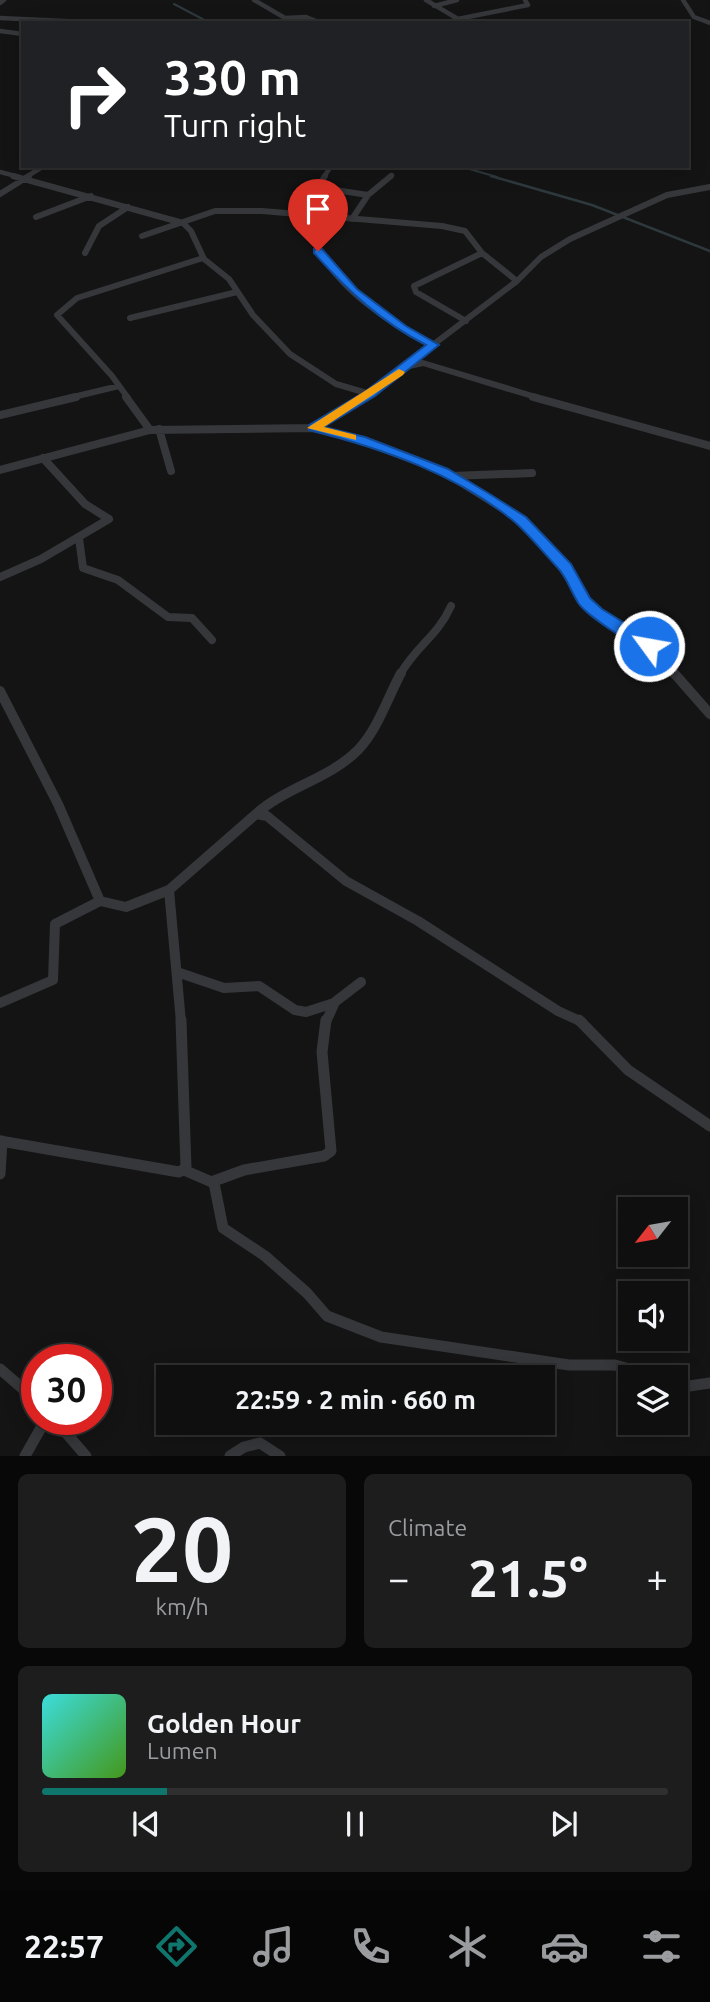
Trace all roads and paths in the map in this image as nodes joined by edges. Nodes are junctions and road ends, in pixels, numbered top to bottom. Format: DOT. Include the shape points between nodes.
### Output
graph roads {
  1 [pos="254,0"];
  2 [pos="426,0"];
  3 [pos="457,0"];
  4 [pos="525,0"];
  5 [pos="683,0"];
  6 [pos="434,6"];
  7 [pos="0,18"];
  8 [pos="458,19"];
  9 [pos="64,21"];
  10 [pos="316,21"];
  11 [pos="452,21"];
  12 [pos="710,23"];
  13 [pos="0,31"];
  14 [pos="21,34"];
  15 [pos="41,168"];
  16 [pos="330,168"];
  17 [pos="0,172"];
  18 [pos="392,174"];
  19 [pos="26,178"];
  20 [pos="710,187"];
  21 [pos="0,194"];
  22 [pos="368,195"];
  23 [pos="90,196"];
  24 [pos="128,207"];
  25 [pos="306,215"];
  26 [pos="36,218"];
  27 [pos="352,219"];
  28 [pos="183,223"];
  29 [pos="142,236"];
  30 [pos="85,253"];
  31 [pos="482,253"];
  32 [pos="203,258"];
  33 [pos="517,281"];
  34 [pos="237,292"];
  35 [pos="130,318"];
  36 [pos="466,321"];
  37 [pos="434,345"];
  38 [pos="421,361"];
  39 [pos="119,386"];
  40 [pos="355,392"];
  41 [pos="370,394"];
  42 [pos="356,403"];
  43 [pos="0,415"];
  44 [pos="313,428"];
  45 [pos="159,429"];
  46 [pos="150,430"];
  47 [pos="710,446"];
  48 [pos="43,458"];
  49 [pos="0,460"];
  50 [pos="1,470"];
  51 [pos="172,471"];
  52 [pos="532,473"];
  53 [pos="451,475"];
  54 [pos="79,538"];
  55 [pos="0,577"];
  56 [pos="451,606"];
  57 [pos="212,640"];
  58 [pos="0,691"];
  59 [pos="4,705"];
  60 [pos="710,714"];
  61 [pos="256,814"];
  62 [pos="169,890"];
  63 [pos="100,901"];
  64 [pos="177,972"];
  65 [pos="361,982"];
  66 [pos="0,1003"];
  67 [pos="334,1003"];
  68 [pos="710,1126"];
  69 [pos="1,1141"];
  70 [pos="184,1170"];
  71 [pos="0,1174"];
  72 [pos="214,1181"];
  73 [pos="618,1366"];
  74 [pos="0,1368"];
  75 [pos="710,1383"];
  76 [pos="688,1386"];
  77 [pos="21,1387"];
  78 [pos="37,1435"];
  79 [pos="68,1435"];
  80 [pos="25,1456"];
  81 [pos="86,1456"];
  82 [pos="230,1456"];
  83 [pos="281,1456"];
  1 -- 10 [label="street" via="285,18"];
  2 -- 6 [label="street"];
  3 -- 6 [label="street"];
  4 -- 8 [label="street" via="528,5"];
  5 -- 12 [label="street" via="694,17"];
  6 -- 8 [label="street"];
  7 -- 9 [label="street"];
  8 -- 11 [label="street"];
  13 -- 14 [label="street"];
  15 -- 19 [label="street"];
  16 -- 22 [label="street" via="320,187"];
  17 -- 19 [label="street"];
  18 -- 22 [label="street"];
  19 -- 21 [label="street"];
  19 -- 23 [label="street"];
  20 -- 33 [label="street" via="667,195 580,232 541,257"];
  22 -- 27 [label="street"];
  23 -- 24 [label="street"];
  23 -- 26 [label="street"];
  24 -- 28 [label="street"];
  24 -- 30 [label="street" via="99,226"];
  25 -- 27 [label="street"];
  25 -- 28 [label="street" via="215,211"];
  25 -- 37 [label="street" via="318,251 354,291 402,328"];
  27 -- 31 [label="street" via="460,229"];
  28 -- 29 [label="street"];
  28 -- 32 [label="street" via="194,232"];
  31 -- 33 [label="street"];
  31 -- 36 [label="street" via="414,286 416,292"];
  32 -- 34 [label="street"];
  32 -- 39 [label="street" via="77,298 57,315"];
  33 -- 36 [label="street"];
  34 -- 35 [label="street"];
  34 -- 40 [label="street" via="291,356"];
  36 -- 37 [label="street"];
  37 -- 38 [label="street"];
  38 -- 41 [label="street"];
  38 -- 47 [label="street"];
  39 -- 43 [label="street"];
  39 -- 46 [label="street"];
  40 -- 41 [label="street"];
  40 -- 42 [label="street"];
  41 -- 42 [label="street"];
  42 -- 44 [label="street"];
  44 -- 45 [label="street"];
  44 -- 53 [label="street" via="361,440"];
  45 -- 46 [label="street"];
  45 -- 51 [label="street"];
  46 -- 48 [label="street"];
  48 -- 50 [label="street"];
  48 -- 54 [label="street" via="85,504 109,519"];
  49 -- 50 [label="street"];
  52 -- 53 [label="street"];
  53 -- 60 [label="street" via="521,520 566,568 585,601 649,646"];
  54 -- 55 [label="street"];
  54 -- 57 [label="street" via="83,568 118,580 168,617 191,618"];
  56 -- 61 [label="street" via="439,629 399,673 358,749 268,801"];
  58 -- 59 [label="street"];
  59 -- 63 [label="street" via="86,863"];
  61 -- 62 [label="street"];
  61 -- 68 [label="street" via="276,821 346,881 418,921 558,1011 588,1024 627,1069"];
  62 -- 63 [label="street" via="126,907"];
  62 -- 64 [label="street"];
  63 -- 66 [label="street" via="55,924 53,980"];
  64 -- 67 [label="street" via="224,988 259,986 295,1010 306,1012"];
  64 -- 70 [label="street"];
  65 -- 67 [label="street"];
  67 -- 72 [label="street" via="323,1050 331,1152"];
  69 -- 70 [label="street"];
  69 -- 71 [label="street"];
  70 -- 72 [label="street"];
  72 -- 73 [label="street" via="222,1196 223,1228 265,1256 327,1316 381,1337 569,1365"];
  74 -- 77 [label="street"];
  75 -- 76 [label="street"];
  78 -- 80 [label="street"];
  79 -- 81 [label="street"];
  82 -- 83 [label="street" via="260,1443"];
}
